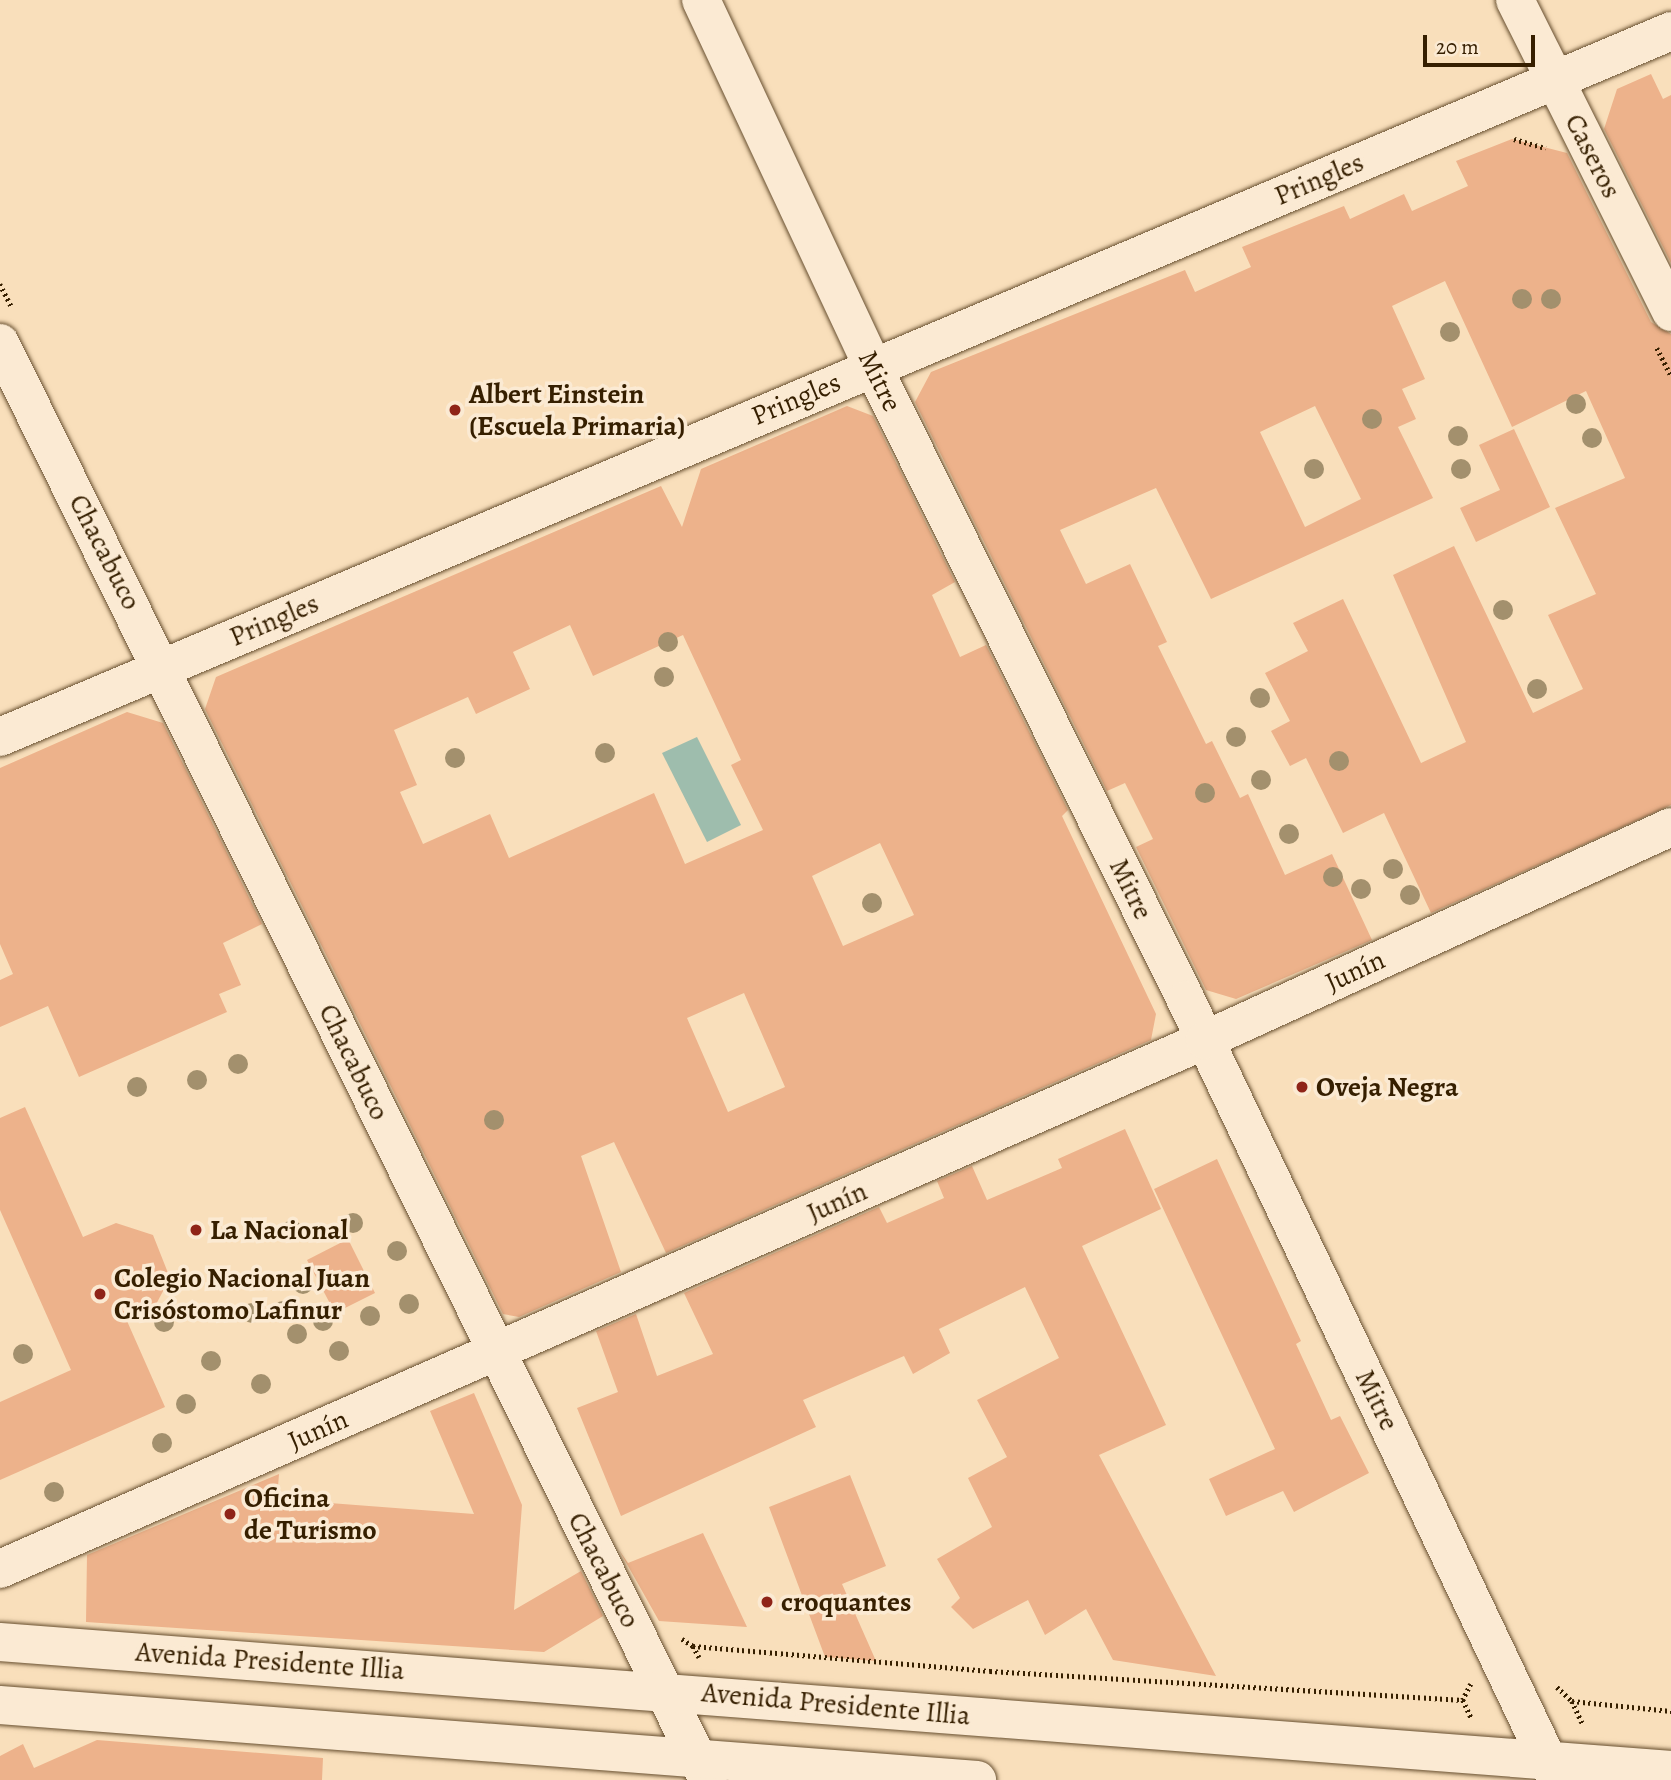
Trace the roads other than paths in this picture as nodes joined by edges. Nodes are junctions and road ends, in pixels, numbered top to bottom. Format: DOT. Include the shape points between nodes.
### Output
graph roads {
  1 [pos="701,0"];
  2 [pos="1515,0"];
  3 [pos="1671,31"];
  4 [pos="1554,80"];
  5 [pos="1671,312"];
  6 [pos="0,343"];
  7 [pos="873,367"];
  8 [pos="163,666"];
  9 [pos="0,737"];
  10 [pos="1671,827"];
  11 [pos="1205,1040"];
  12 [pos="494,1353"];
  13 [pos="0,1569"];
  14 [pos="0,1642"];
  15 [pos="665,1690"];
  16 [pos="0,1705"];
  17 [pos="703,1770"];
  18 [pos="1553,1770"];
  19 [pos="1671,1770"];
  20 [pos="978,1780"];
  1 -- 7 [label="street, Mitre"];
  2 -- 4 [label="street, Caseros"];
  3 -- 4 [label="street, Pringles"];
  4 -- 5 [label="street, Caseros"];
  4 -- 7 [label="street, Pringles"];
  6 -- 8 [label="street, Chacabuco"];
  7 -- 8 [label="street, Pringles"];
  7 -- 11 [label="street, Mitre"];
  8 -- 9 [label="street, Pringles"];
  8 -- 12 [label="street, Chacabuco"];
  10 -- 11 [label="street, Junín"];
  11 -- 12 [label="street, Junín"];
  11 -- 18 [label="street, Mitre"];
  12 -- 13 [label="street, Junín"];
  12 -- 15 [label="street, Chacabuco"];
  14 -- 15 [label="street, Avenida Presidente Illia"];
  15 -- 17 [label="street, Chacabuco"];
  15 -- 18 [label="street, Avenida Presidente Illia"];
  16 -- 17 [label="street"];
  17 -- 20 [label="street"];
  18 -- 19 [label="street, Avenida Presidente Illia"];
}
